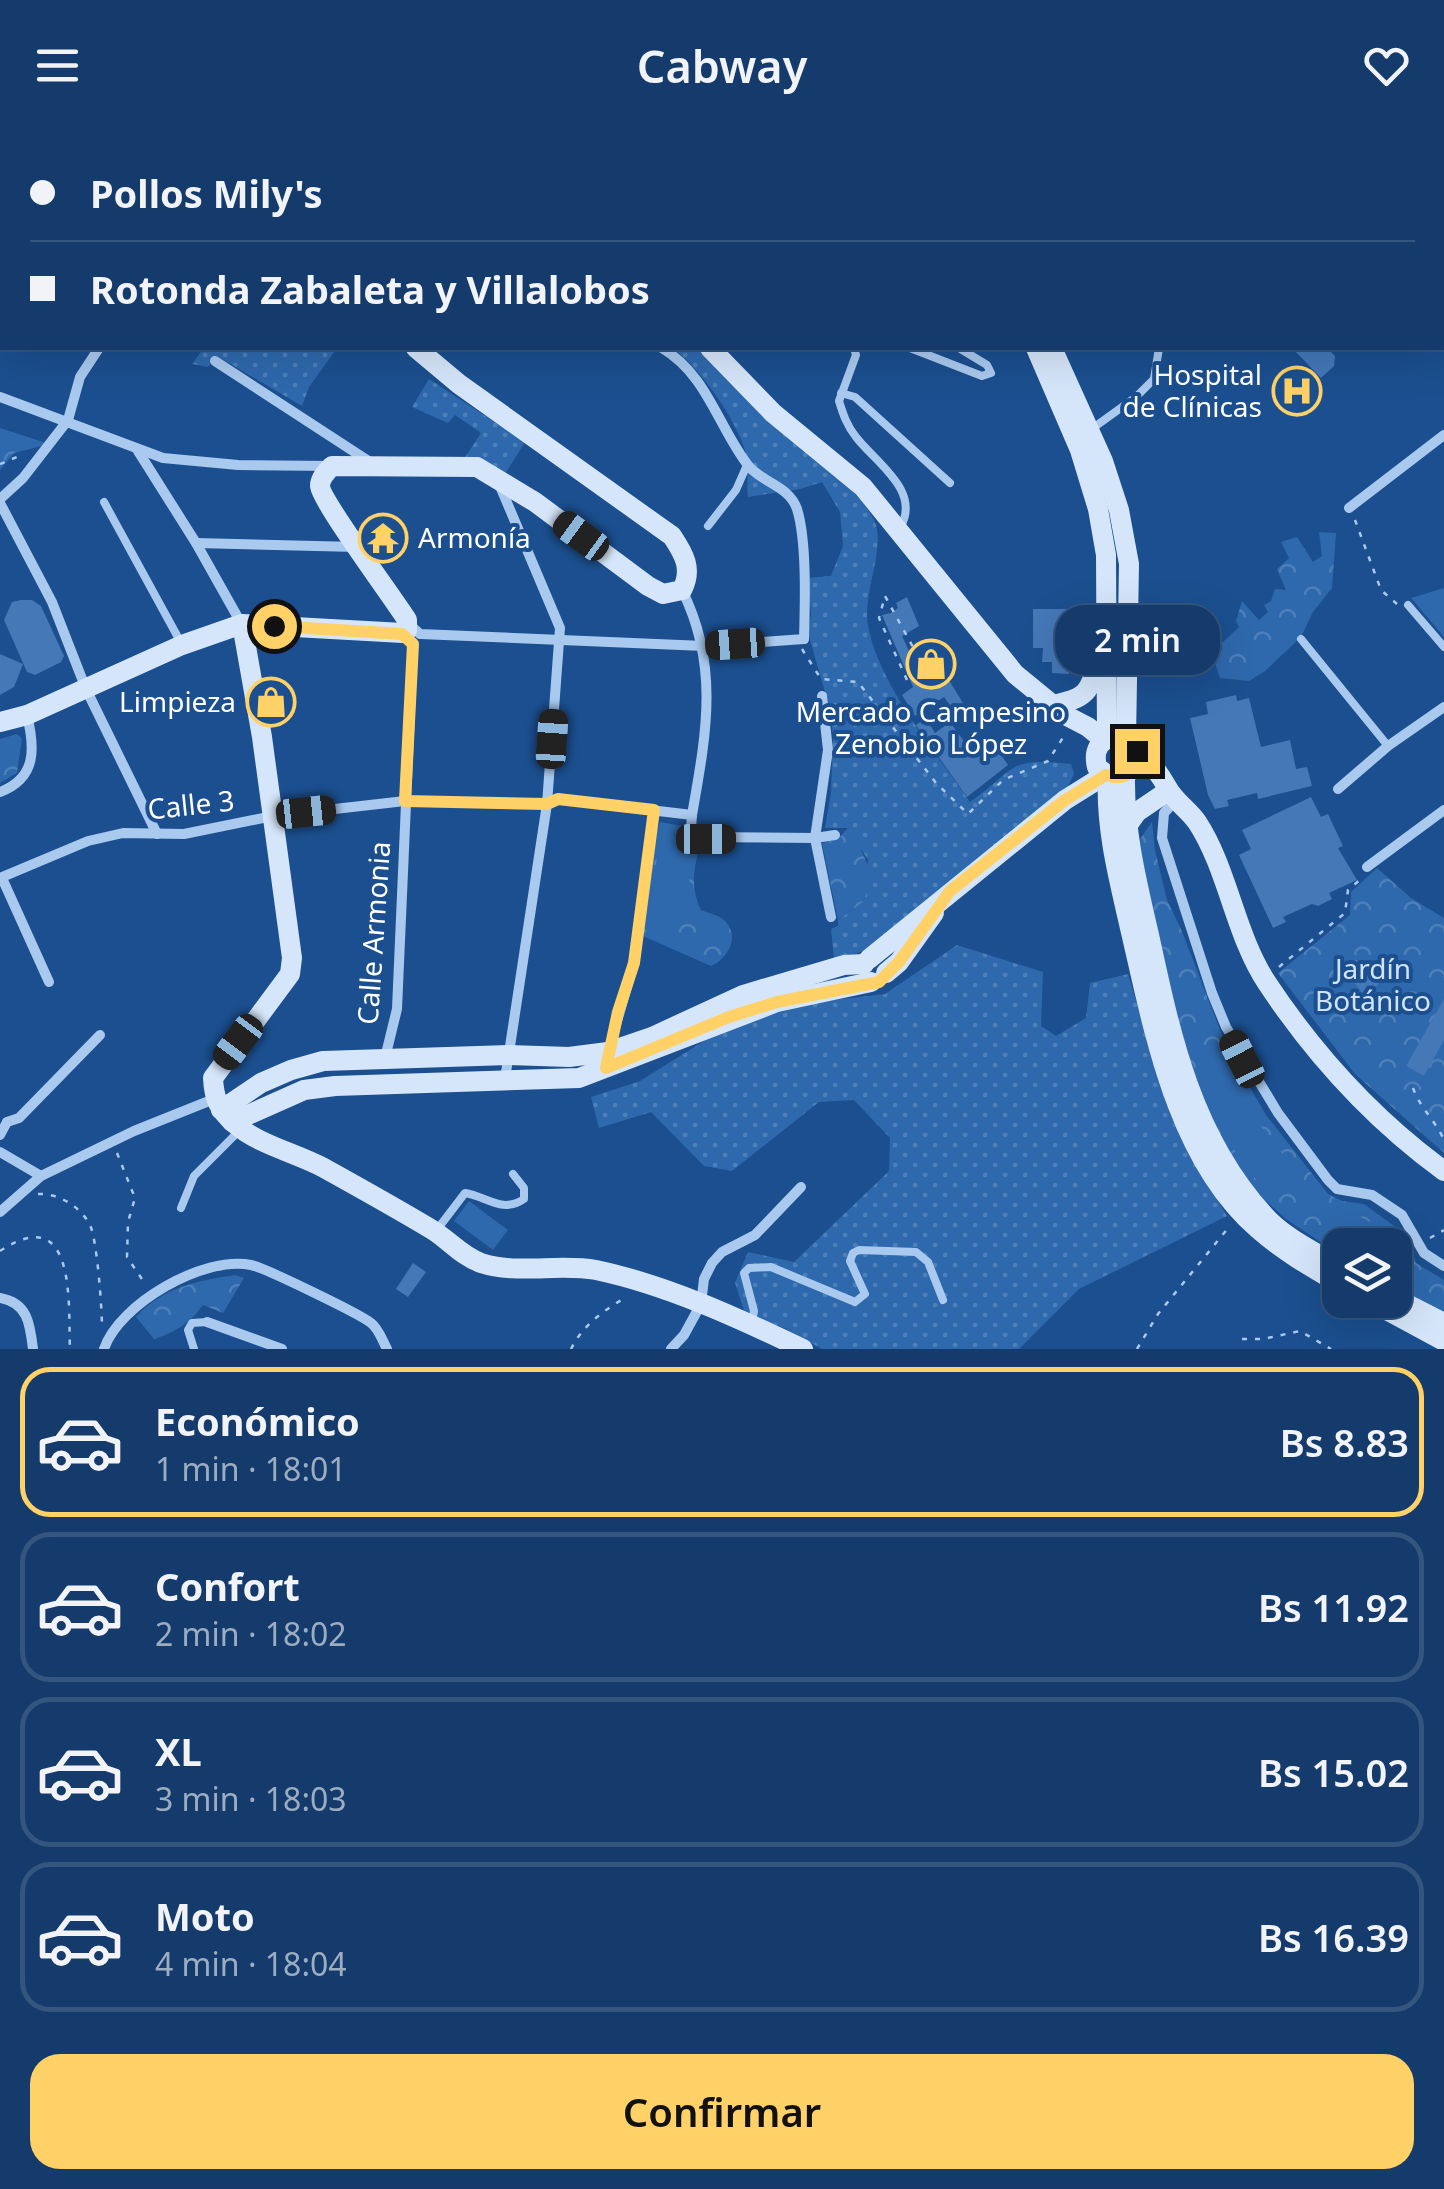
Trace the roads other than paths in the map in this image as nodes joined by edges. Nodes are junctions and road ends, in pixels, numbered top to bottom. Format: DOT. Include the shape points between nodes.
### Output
graph roads {
  1 [pos="97,350"];
  2 [pos="418,350"];
  3 [pos="664,350"];
  4 [pos="712,350"];
  5 [pos="855,350"];
  6 [pos="915,350"];
  7 [pos="962,350"];
  8 [pos="1037,350"];
  9 [pos="1053,350"];
  10 [pos="1159,350"];
  11 [pos="215,361"];
  12 [pos="841,393"];
  13 [pos="0,397"];
  14 [pos="68,420"];
  15 [pos="1089,430"];
  16 [pos="1444,434"];
  17 [pos="138,451"];
  18 [pos="747,464"];
  19 [pos="376,465"];
  20 [pos="332,466"];
  21 [pos="496,476"];
  22 [pos="950,483"];
  23 [pos="0,501"];
  24 [pos="104,502"];
  25 [pos="1349,508"];
  26 [pos="708,526"];
  27 [pos="898,532"];
  28 [pos="196,542"];
  29 [pos="358,547"];
  30 [pos="682,590"];
  31 [pos="1408,604"];
  32 [pos="242,624"];
  33 [pos="406,629"];
  34 [pos="1105,636"];
  35 [pos="559,640"];
  36 [pos="1302,640"];
  37 [pos="182,645"];
  38 [pos="704,646"];
  39 [pos="1444,647"];
  40 [pos="86,689"];
  41 [pos="822,696"];
  42 [pos="1444,707"];
  43 [pos="28,715"];
  44 [pos="1063,715"];
  45 [pos="0,722"];
  46 [pos="1388,746"];
  47 [pos="1113,758"];
  48 [pos="1338,788"];
  49 [pos="0,792"];
  50 [pos="1172,795"];
  51 [pos="1065,800"];
  52 [pos="405,801"];
  53 [pos="547,804"];
  54 [pos="654,810"];
  55 [pos="1444,810"];
  56 [pos="692,815"];
  57 [pos="273,816"];
  58 [pos="1117,822"];
  59 [pos="157,834"];
  60 [pos="835,835"];
  61 [pos="815,838"];
  62 [pos="1367,867"];
  63 [pos="1,878"];
  64 [pos="830,917"];
  65 [pos="47,978"];
  66 [pos="100,1035"];
  67 [pos="509,1055"];
  68 [pos="375,1059"];
  69 [pos="607,1060"];
  70 [pos="505,1079"];
  71 [pos="366,1084"];
  72 [pos="227,1115"];
  73 [pos="4,1116"];
  74 [pos="0,1136"];
  75 [pos="0,1152"];
  76 [pos="1444,1171"];
  77 [pos="513,1174"];
  78 [pos="42,1176"];
  79 [pos="801,1188"];
  80 [pos="181,1208"];
  81 [pos="0,1212"];
  82 [pos="436,1231"];
  83 [pos="1322,1255"];
  84 [pos="1444,1266"];
  85 [pos="1322,1274"];
  86 [pos="0,1298"];
  87 [pos="944,1300"];
  88 [pos="701,1304"];
  89 [pos="1412,1306"];
  90 [pos="1401,1318"];
  91 [pos="207,1322"];
  92 [pos="1444,1322"];
  93 [pos="752,1326"];
  94 [pos="1444,1341"];
  95 [pos="32,1349"];
  96 [pos="104,1349"];
  97 [pos="194,1349"];
  98 [pos="282,1349"];
  99 [pos="387,1349"];
  100 [pos="671,1349"];
  101 [pos="803,1349"];
  1 -- 14 [label="street" via="80,377"];
  2 -- 30 [label="main road" via="672,536 688,567"];
  3 -- 18 [label="street" via="698,380"];
  4 -- 27 [label="main road" via="773,413 863,487"];
  5 -- 12 [label="lane"];
  6 -- 7 [label="lane" via="982,376 991,373"];
  8 -- 34 [label="main road" via="1098,509 1106,555"];
  9 -- 15 [label="main road"];
  10 -- 15 [label="lane" via="1154,379"];
  11 -- 19 [label="street"];
  12 -- 22 [label="lane" via="863,404"];
  12 -- 27 [label="lane" via="849,428 907,500 908,515"];
  13 -- 14 [label="street"];
  14 -- 17 [label="street"];
  14 -- 23 [label="street"];
  15 -- 47 [label="main road" via="1119,510 1128,564"];
  16 -- 25 [label="street"];
  17 -- 20 [label="street" via="238,465"];
  17 -- 28 [label="street"];
  18 -- 26 [label="lane"];
  18 -- 38 [label="street" via="788,492 796,508 804,639"];
  19 -- 20 [label="main road"];
  19 -- 21 [label="main road" via="460,465"];
  20 -- 29 [label="main road" via="320,486"];
  21 -- 30 [label="main road" via="648,586 663,594"];
  21 -- 35 [label="street" via="560,628"];
  23 -- 40 [label="street" via="52,602"];
  24 -- 37 [label="lane"];
  27 -- 44 [label="main road" via="1014,674"];
  28 -- 29 [label="street"];
  28 -- 32 [label="street"];
  29 -- 33 [label="main road"];
  30 -- 38 [label="street"];
  31 -- 39 [label="lane"];
  32 -- 33 [label="main road"];
  32 -- 37 [label="main road"];
  32 -- 57 [label="main road"];
  33 -- 35 [label="street"];
  33 -- 52 [label="street, Calle Armonia" via="413,644"];
  34 -- 44 [label="main road" via="1089,690"];
  34 -- 47 [label="main road"];
  35 -- 38 [label="street"];
  35 -- 53 [label="street"];
  36 -- 46 [label="lane"];
  37 -- 40 [label="main road"];
  38 -- 56 [label="street" via="708,718"];
  40 -- 43 [label="main road"];
  40 -- 59 [label="street"];
  41 -- 61 [label="street" via="828,750"];
  42 -- 46 [label="street"];
  43 -- 45 [label="main road"];
  43 -- 49 [label="street" via="29,768"];
  44 -- 47 [label="main road" via="1088,726"];
  46 -- 48 [label="street"];
  47 -- 50 [label="main road" via="1163,779"];
  47 -- 51 [label="main road" via="1075,781"];
  47 -- 58 [label="main road"];
  50 -- 58 [label="main road"];
  50 -- 76 [label="main road" via="1196,821 1264,979 1286,1010 1344,1086"];
  50 -- 84 [label="street" via="1162,838 1212,993 1242,1059 1336,1189 1372,1195 1402,1214 1424,1253"];
  51 -- 58 [label="main road" via="1098,808"];
  51 -- 69 [label="main road" via="950,891 872,970 844,965 744,995"];
  52 -- 53 [label="street, Calle 3"];
  52 -- 57 [label="street, Calle 3"];
  52 -- 68 [label="street, Calle Armonia" via="397,1009"];
  53 -- 54 [label="street, Calle 3" via="558,799"];
  53 -- 67 [label="street"];
  54 -- 56 [label="street, Calle 3"];
  54 -- 69 [label="street" via="634,963"];
  55 -- 62 [label="street"];
  56 -- 61 [label="street" via="691,829 706,839"];
  57 -- 59 [label="street, Calle 3"];
  57 -- 72 [label="main road" via="290,974 213,1078"];
  58 -- 83 [label="main road" via="1176,1055 1205,1128 1267,1219"];
  58 -- 85 [label="main road" via="1146,996 1193,1140 1255,1227"];
  59 -- 63 [label="street, Calle 3" via="88,840"];
  60 -- 61 [label="street"];
  61 -- 64 [label="street"];
  63 -- 65 [label="street"];
  66 -- 73 [label="street" via="20,1118"];
  67 -- 68 [label="main road"];
  67 -- 69 [label="main road"];
  67 -- 70 [label="street"];
  68 -- 71 [label="street, Calle Armonia"];
  68 -- 72 [label="main road" via="292,1070 262,1083"];
  69 -- 70 [label="main road" via="579,1078"];
  70 -- 71 [label="main road"];
  71 -- 72 [label="main road" via="304,1090"];
  72 -- 78 [label="street" via="111,1142"];
  72 -- 80 [label="lane"];
  72 -- 82 [label="main road"];
  73 -- 74 [label="street"];
  75 -- 78 [label="street"];
  77 -- 82 [label="lane" via="524,1199 495,1204 465,1193"];
  78 -- 81 [label="street"];
  79 -- 88 [label="street" via="755,1235 712,1263"];
  82 -- 88 [label="main road" via="480,1262 592,1269"];
  86 -- 95 [label="street" via="26,1315"];
  87 -- 93 [label="lane" via="928,1262 916,1252 859,1250 850,1261 865,1294 855,1302 771,1267 749,1268 744,1274"];
  88 -- 93 [label="main road"];
  88 -- 100 [label="street"];
  89 -- 92 [label="main road"];
  90 -- 94 [label="main road"];
  91 -- 97 [label="lane" via="188,1330"];
  91 -- 98 [label="street"];
  93 -- 101 [label="main road"];
  96 -- 99 [label="street" via="123,1320 174,1280 251,1265 370,1322"];
}
